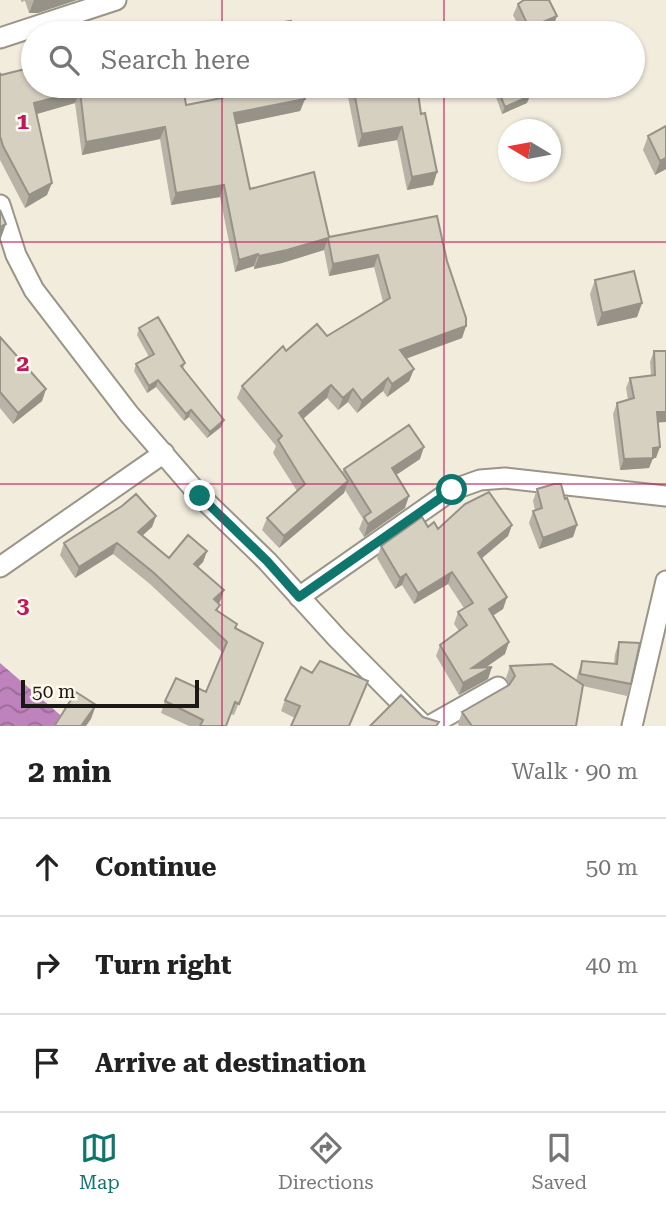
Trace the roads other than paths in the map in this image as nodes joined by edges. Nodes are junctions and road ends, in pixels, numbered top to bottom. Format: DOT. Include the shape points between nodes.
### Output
graph roads {
  1 [pos="116,0"];
  2 [pos="52,21"];
  3 [pos="21,31"];
  4 [pos="0,38"];
  5 [pos="0,205"];
  6 [pos="164,453"];
  7 [pos="666,496"];
  8 [pos="0,567"];
  9 [pos="666,580"];
  10 [pos="299,597"];
  11 [pos="498,687"];
  12 [pos="427,726"];
  13 [pos="632,726"];
  1 -- 2 [label="street"];
  3 -- 4 [label="street"];
  5 -- 6 [label="street" via="16,255 34,290"];
  6 -- 8 [label="street"];
  6 -- 10 [label="street"];
  7 -- 10 [label="street" via="505,478 480,480 452,490"];
  9 -- 13 [label="street"];
  10 -- 12 [label="street"];
  11 -- 12 [label="street"];
}
